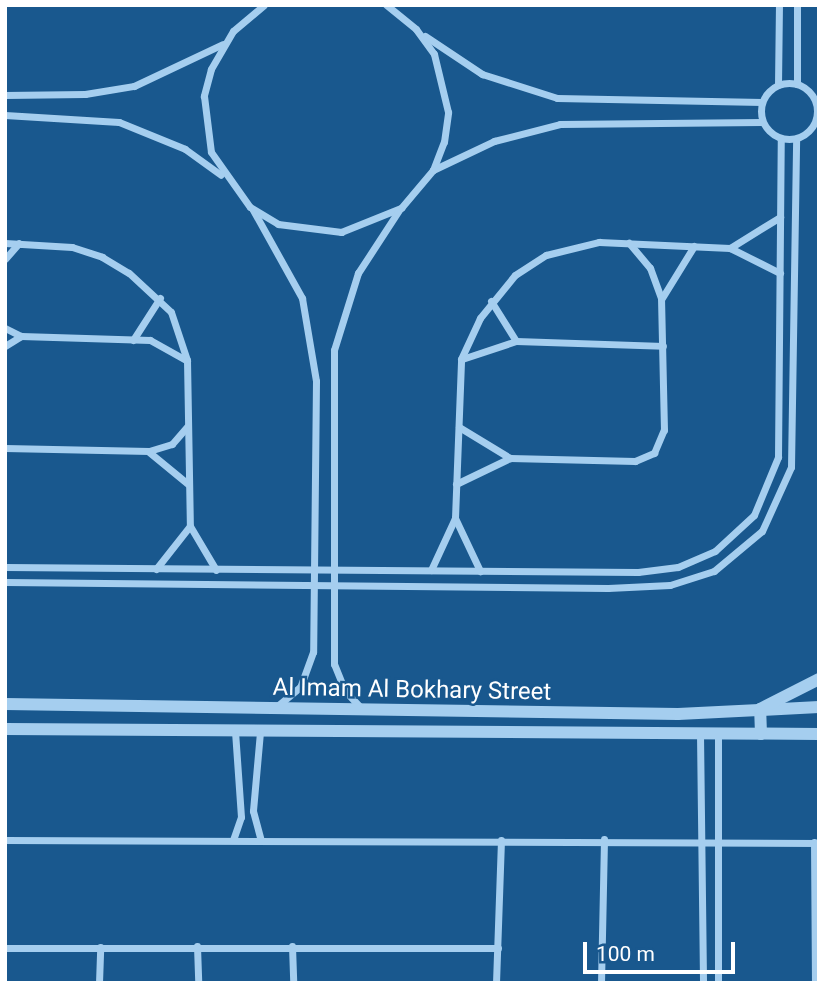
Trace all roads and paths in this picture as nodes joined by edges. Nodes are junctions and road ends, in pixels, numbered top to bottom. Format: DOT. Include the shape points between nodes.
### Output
graph roads {
  1 [pos="264,5"];
  2 [pos="386,5"];
  3 [pos="779,5"];
  4 [pos="797,5"];
  5 [pos="394,8"];
  6 [pos="416,29"];
  7 [pos="224,43"];
  8 [pos="797,84"];
  9 [pos="778,85"];
  10 [pos="5,95"];
  11 [pos="762,102"];
  12 [pos="817,102"];
  13 [pos="5,115"];
  14 [pos="762,122"];
  15 [pos="817,123"];
  16 [pos="781,139"];
  17 [pos="796,139"];
  18 [pos="433,170"];
  19 [pos="223,177"];
  20 [pos="250,207"];
  21 [pos="401,208"];
  22 [pos="780,217"];
  23 [pos="5,243"];
  24 [pos="19,243"];
  25 [pos="629,243"];
  26 [pos="694,246"];
  27 [pos="730,248"];
  28 [pos="5,259"];
  29 [pos="780,273"];
  30 [pos="159,298"];
  31 [pos="661,298"];
  32 [pos="491,301"];
  33 [pos="5,328"];
  34 [pos="21,337"];
  35 [pos="133,340"];
  36 [pos="516,341"];
  37 [pos="5,346"];
  38 [pos="663,346"];
  39 [pos="461,359"];
  40 [pos="187,360"];
  41 [pos="188,426"];
  42 [pos="458,427"];
  43 [pos="5,448"];
  44 [pos="149,451"];
  45 [pos="510,458"];
  46 [pos="456,484"];
  47 [pos="189,485"];
  48 [pos="455,518"];
  49 [pos="190,526"];
  50 [pos="5,567"];
  51 [pos="155,569"];
  52 [pos="216,570"];
  53 [pos="314,570"];
  54 [pos="333,570"];
  55 [pos="431,570"];
  56 [pos="480,571"];
  57 [pos="5,582"];
  58 [pos="314,586"];
  59 [pos="333,586"];
  60 [pos="819,679"];
  61 [pos="5,704"];
  62 [pos="819,707"];
  63 [pos="760,709"];
  64 [pos="270,710"];
  65 [pos="365,711"];
  66 [pos="5,729"];
  67 [pos="235,732"];
  68 [pos="260,732"];
  69 [pos="700,734"];
  70 [pos="718,734"];
  71 [pos="761,734"];
  72 [pos="819,734"];
  73 [pos="501,839"];
  74 [pos="604,839"];
  75 [pos="702,839"];
  76 [pos="718,839"];
  77 [pos="5,840"];
  78 [pos="233,840"];
  79 [pos="261,840"];
  80 [pos="816,843"];
  81 [pos="197,946"];
  82 [pos="292,946"];
  83 [pos="100,947"];
  84 [pos="5,948"];
  85 [pos="498,948"];
  86 [pos="99,983"];
  87 [pos="198,983"];
  88 [pos="293,983"];
  89 [pos="496,983"];
  90 [pos="601,983"];
  91 [pos="703,983"];
  92 [pos="718,983"];
  93 [pos="815,983"];
  1 -- 7 [label="street"];
  2 -- 5 [label="street"];
  3 -- 9 [label="street"];
  4 -- 8 [label="street"];
  5 -- 6 [label="street"];
  6 -- 11 [label="street" via="482,74 557,98"];
  6 -- 18 [label="street" via="434,54 448,112"];
  7 -- 10 [label="street" via="134,86 85,94"];
  7 -- 19 [label="street" via="204,96 204,124"];
  8 -- 9 [label="street"];
  8 -- 12 [label="street"];
  9 -- 11 [label="street"];
  11 -- 14 [label="street"];
  12 -- 15 [label="street"];
  13 -- 19 [label="street" via="119,121 185,149"];
  14 -- 16 [label="street"];
  14 -- 18 [label="street" via="560,124 494,141"];
  15 -- 17 [label="street"];
  16 -- 17 [label="street"];
  16 -- 22 [label="street"];
  17 -- 59 [label="street" via="791,467 779,505 747,547 714,570 670,585"];
  18 -- 21 [label="street"];
  19 -- 20 [label="street"];
  20 -- 21 [label="street" via="278,224 331,232 373,224"];
  20 -- 53 [label="street" via="290,268 309,324 316,381"];
  21 -- 54 [label="street" via="358,273 334,350"];
  22 -- 27 [label="street"];
  22 -- 29 [label="street"];
  23 -- 24 [label="street"];
  24 -- 28 [label="street"];
  24 -- 30 [label="street" via="87,251 129,272"];
  25 -- 26 [label="street"];
  25 -- 31 [label="street" via="650,268"];
  25 -- 32 [label="street" via="581,244 546,256"];
  26 -- 27 [label="street"];
  26 -- 31 [label="street"];
  27 -- 29 [label="street"];
  29 -- 56 [label="street" via="778,457 764,499 737,532 694,562 661,570"];
  30 -- 35 [label="street"];
  30 -- 40 [label="street" via="180,327"];
  31 -- 38 [label="street"];
  32 -- 36 [label="street"];
  32 -- 39 [label="street"];
  33 -- 34 [label="street"];
  34 -- 35 [label="street"];
  34 -- 37 [label="street"];
  35 -- 40 [label="street" via="163,344"];
  36 -- 38 [label="street"];
  36 -- 39 [label="street"];
  38 -- 45 [label="street" via="664,430 654,453 635,461"];
  39 -- 42 [label="street"];
  40 -- 41 [label="street"];
  41 -- 44 [label="street" via="172,444"];
  41 -- 47 [label="street"];
  42 -- 45 [label="street"];
  42 -- 46 [label="street"];
  43 -- 44 [label="street"];
  44 -- 47 [label="street"];
  45 -- 46 [label="street"];
  46 -- 48 [label="street"];
  47 -- 49 [label="street"];
  48 -- 55 [label="street"];
  48 -- 56 [label="street"];
  49 -- 51 [label="street"];
  49 -- 52 [label="street"];
  50 -- 51 [label="street"];
  51 -- 52 [label="street"];
  52 -- 53 [label="street"];
  53 -- 54 [label="street"];
  53 -- 58 [label="street"];
  54 -- 55 [label="street"];
  54 -- 59 [label="street"];
  55 -- 56 [label="street"];
  57 -- 58 [label="street"];
  58 -- 59 [label="street"];
  58 -- 64 [label="street" via="309,670 300,687"];
  59 -- 65 [label="street" via="334,664 345,691"];
  60 -- 63 [label="street"];
  61 -- 64 [label="street, Al Imam Al Bokhary Street"];
  62 -- 63 [label="street, Al Imam Al Bokhary Street"];
  63 -- 65 [label="street, Al Imam Al Bokhary Street" via="678,715"];
  63 -- 71 [label="street"];
  64 -- 65 [label="street, Al Imam Al Bokhary Street"];
  66 -- 67 [label="street, Al Imam Al Bokhary Street"];
  67 -- 68 [label="street, Al Imam Al Bokhary Street"];
  67 -- 78 [label="street" via="241,817"];
  68 -- 69 [label="street, Al Imam Al Bokhary Street"];
  68 -- 79 [label="street" via="253,811"];
  69 -- 70 [label="street, Al Imam Al Bokhary Street"];
  69 -- 75 [label="street"];
  70 -- 71 [label="street, Al Imam Al Bokhary Street"];
  70 -- 76 [label="street"];
  71 -- 72 [label="street, Al Imam Al Bokhary Street"];
  73 -- 74 [label="street"];
  73 -- 79 [label="street"];
  73 -- 85 [label="street"];
  74 -- 75 [label="street"];
  74 -- 90 [label="street"];
  75 -- 76 [label="street"];
  75 -- 91 [label="street"];
  76 -- 80 [label="street"];
  76 -- 92 [label="street"];
  77 -- 78 [label="street"];
  78 -- 79 [label="street"];
  80 -- 93 [label="street"];
  81 -- 82 [label="street"];
  81 -- 83 [label="street"];
  81 -- 87 [label="street"];
  82 -- 85 [label="street"];
  82 -- 88 [label="street"];
  83 -- 84 [label="street"];
  83 -- 86 [label="street"];
  85 -- 89 [label="street"];
}
